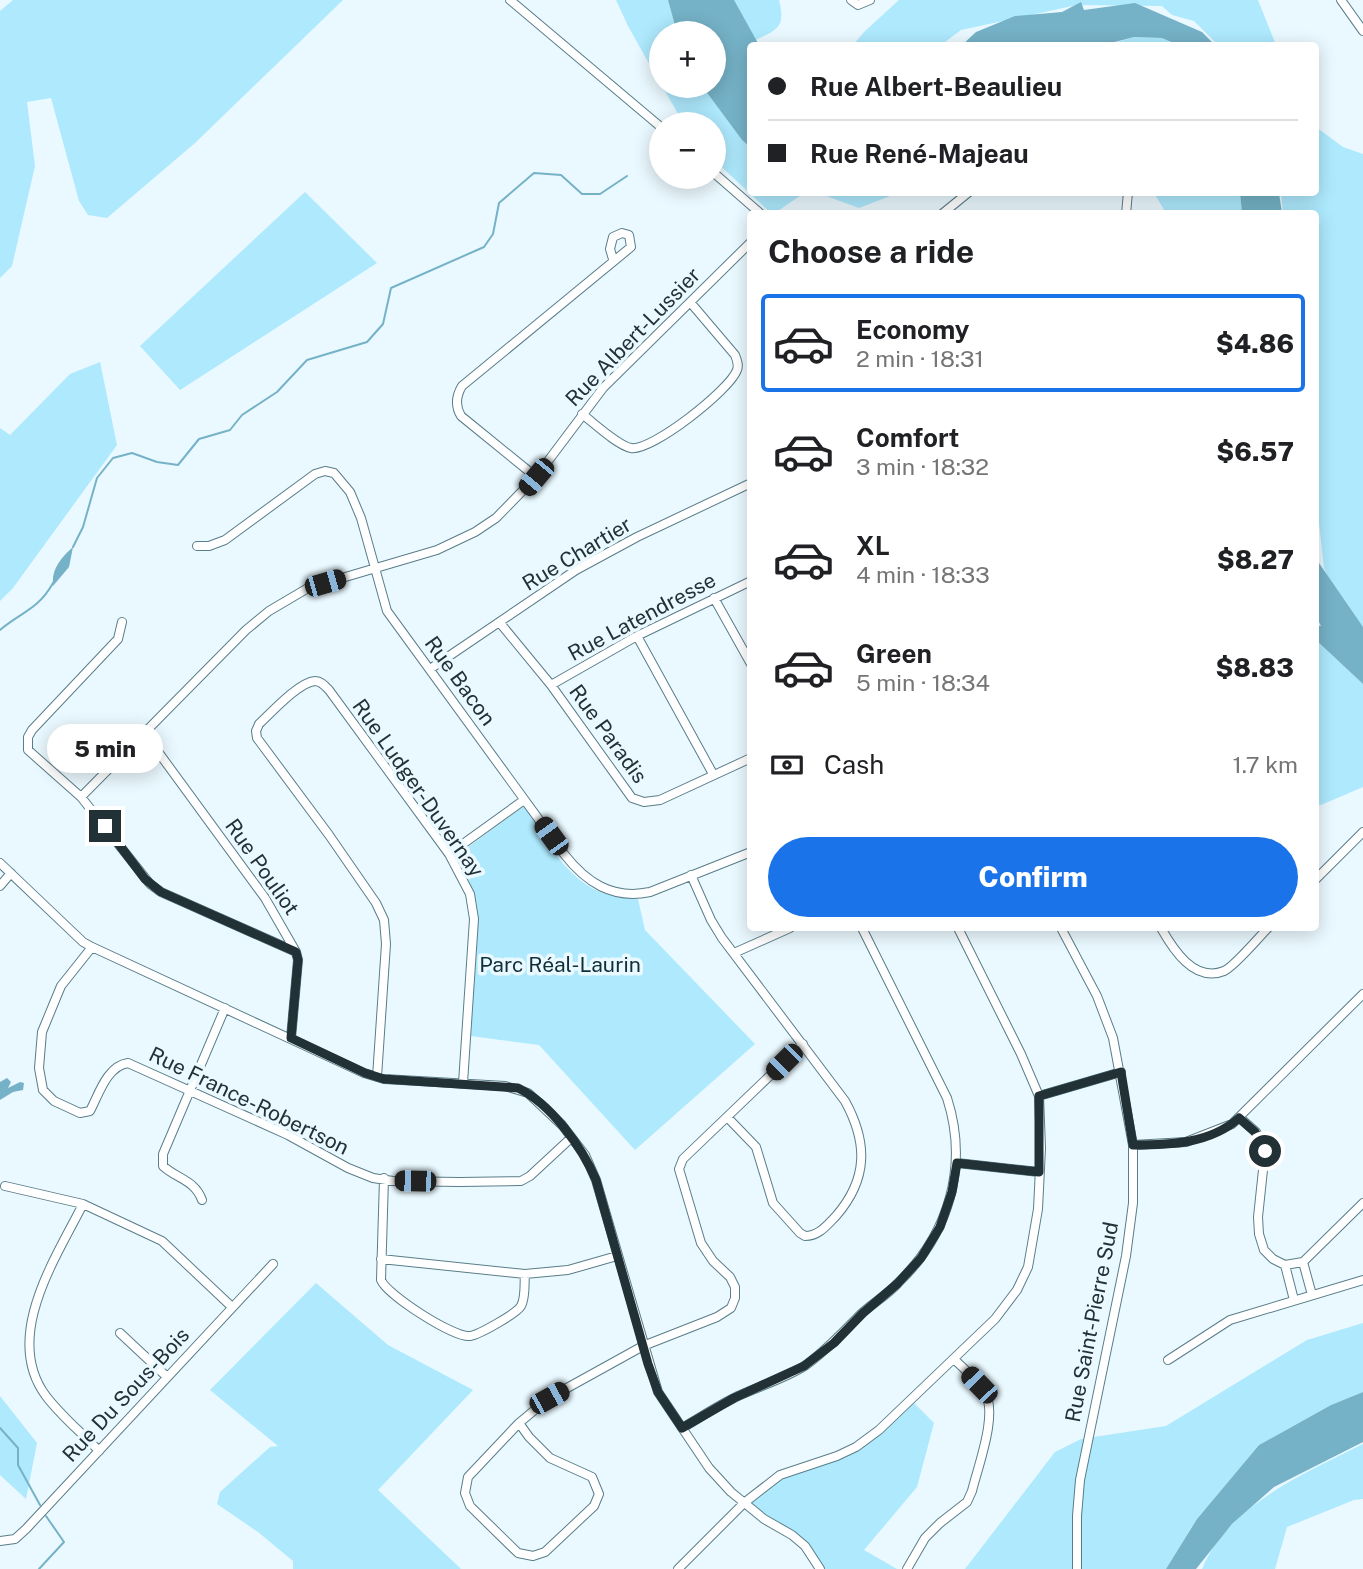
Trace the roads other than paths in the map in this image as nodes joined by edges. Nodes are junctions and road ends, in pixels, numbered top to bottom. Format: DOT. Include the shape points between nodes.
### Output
graph roads {
  1 [pos="510,0"];
  2 [pos="851,0"];
  3 [pos="870,0"];
  4 [pos="1340,0"];
  5 [pos="1363,31"];
  6 [pos="649,117"];
  7 [pos="726,183"];
  8 [pos="964,196"];
  9 [pos="756,210"];
  10 [pos="947,210"];
  11 [pos="747,246"];
  12 [pos="613,259"];
  13 [pos="690,302"];
  14 [pos="582,414"];
  15 [pos="536,477"];
  16 [pos="747,485"];
  17 [pos="197,546"];
  18 [pos="375,569"];
  19 [pos="747,583"];
  20 [pos="714,597"];
  21 [pos="122,622"];
  22 [pos="500,623"];
  23 [pos="637,636"];
  24 [pos="747,657"];
  25 [pos="430,670"];
  26 [pos="551,685"];
  27 [pos="145,734"];
  28 [pos="747,760"];
  29 [pos="713,774"];
  30 [pos="81,797"];
  31 [pos="524,800"];
  32 [pos="1363,832"];
  33 [pos="449,854"];
  34 [pos="747,854"];
  35 [pos="0,863"];
  36 [pos="11,873"];
  37 [pos="691,875"];
  38 [pos="1319,876"];
  39 [pos="0,886"];
  40 [pos="783,931"];
  41 [pos="864,931"];
  42 [pos="960,931"];
  43 [pos="1063,931"];
  44 [pos="1163,931"];
  45 [pos="1265,931"];
  46 [pos="92,947"];
  47 [pos="296,952"];
  48 [pos="734,953"];
  49 [pos="1363,994"];
  50 [pos="225,1008"];
  51 [pos="291,1038"];
  52 [pos="803,1044"];
  53 [pos="1121,1072"];
  54 [pos="377,1077"];
  55 [pos="463,1083"];
  56 [pos="191,1091"];
  57 [pos="1039,1096"];
  58 [pos="728,1118"];
  59 [pos="1239,1118"];
  60 [pos="571,1138"];
  61 [pos="1133,1145"];
  62 [pos="957,1163"];
  63 [pos="1039,1172"];
  64 [pos="384,1178"];
  65 [pos="5,1186"];
  66 [pos="202,1200"];
  67 [pos="1363,1203"];
  68 [pos="83,1204"];
  69 [pos="617,1256"];
  70 [pos="381,1259"];
  71 [pos="1303,1262"];
  72 [pos="272,1264"];
  73 [pos="1285,1265"];
  74 [pos="524,1274"];
  75 [pos="1363,1280"];
  76 [pos="1312,1295"];
  77 [pos="1294,1300"];
  78 [pos="232,1307"];
  79 [pos="120,1333"];
  80 [pos="643,1346"];
  81 [pos="954,1359"];
  82 [pos="1168,1360"];
  83 [pos="166,1376"];
  84 [pos="519,1423"];
  85 [pos="682,1428"];
  86 [pos="99,1451"];
  87 [pos="744,1503"];
  88 [pos="0,1541"];
  89 [pos="678,1569"];
  90 [pos="820,1569"];
  91 [pos="907,1569"];
  92 [pos="1077,1569"];
  1 -- 6 [label="street"];
  2 -- 3 [label="street" via="858,5"];
  4 -- 5 [label="street"];
  7 -- 9 [label="street"];
  8 -- 10 [label="street"];
  11 -- 13 [label="street, Rue Albert-Lussier"];
  12 -- 15 [label="street" via="458,393 461,416"];
  13 -- 14 [label="street, Rue Albert-Lussier"];
  13 -- 14 [label="street" via="735,355 737,371 729,383 664,436 638,448 624,445"];
  14 -- 15 [label="street, Rue Albert-Lussier"];
  15 -- 18 [label="street, Rue Albert-Lussier" via="508,508 475,532 437,550"];
  16 -- 22 [label="street, Rue Chartier" via="576,570"];
  17 -- 18 [label="street, Rue Bacon" via="225,540 325,471 334,473 350,492"];
  18 -- 25 [label="street, Rue Bacon" via="387,611"];
  18 -- 27 [label="street, Rue Albert-Lussier" via="308,588 269,611"];
  19 -- 20 [label="street, Rue Latendresse"];
  20 -- 23 [label="street, Rue Latendresse"];
  20 -- 24 [label="street"];
  21 -- 30 [label="street" via="118,639 28,737 32,755"];
  22 -- 25 [label="street, Rue Chartier"];
  22 -- 26 [label="street, Rue Paradis"];
  23 -- 26 [label="street, Rue Latendresse"];
  23 -- 29 [label="street"];
  25 -- 31 [label="street, Rue Bacon"];
  26 -- 29 [label="street, Rue Paradis" via="638,801 660,800"];
  27 -- 30 [label="street, Rue Albert-Lussier"];
  27 -- 47 [label="street, Rue Pouliot" via="265,898"];
  28 -- 29 [label="street, Rue Paradis"];
  30 -- 47 [label="street" via="161,892"];
  31 -- 33 [label="street"];
  31 -- 37 [label="street, Rue Bacon" via="575,869 593,885 637,895"];
  32 -- 38 [label="street"];
  33 -- 54 [label="street, Rue Ludger-Duvernay" via="323,684 313,681 259,724 257,738 329,835 384,920"];
  33 -- 55 [label="street, Rue Ludger-Duvernay" via="466,882 473,907"];
  34 -- 37 [label="street, Rue Bacon"];
  35 -- 36 [label="street"];
  36 -- 39 [label="street"];
  36 -- 46 [label="street"];
  37 -- 48 [label="street" via="711,920"];
  40 -- 48 [label="street"];
  41 -- 62 [label="street" via="947,1098"];
  42 -- 57 [label="street"];
  43 -- 53 [label="street, Rue Saint-Pierre Sud" via="1097,996"];
  44 -- 45 [label="street" via="1172,949 1206,973 1225,970"];
  46 -- 50 [label="street"];
  46 -- 56 [label="street, Rue France-Robertson" via="61,986 42,1032 39,1068 43,1090 54,1101 80,1113 90,1111 112,1070 128,1063"];
  47 -- 51 [label="street"];
  48 -- 52 [label="street"];
  49 -- 59 [label="street"];
  50 -- 51 [label="street"];
  50 -- 56 [label="street"];
  51 -- 54 [label="street"];
  52 -- 58 [label="street"];
  52 -- 58 [label="street" via="854,1117 862,1152 854,1190 817,1234 800,1233 772,1203 756,1147"];
  53 -- 57 [label="street"];
  53 -- 61 [label="street, Rue Saint-Pierre Sud"];
  54 -- 55 [label="street"];
  55 -- 60 [label="street" via="528,1093"];
  56 -- 64 [label="street, Rue France-Robertson" via="348,1168"];
  56 -- 66 [label="street" via="163,1154 163,1166 199,1190"];
  57 -- 63 [label="street"];
  58 -- 80 [label="street" via="683,1160 679,1174 701,1243 730,1277 735,1298 725,1313"];
  59 -- 61 [label="street" via="1186,1143"];
  59 -- 73 [label="street" via="1255,1132 1265,1151 1258,1217 1262,1242 1269,1255"];
  60 -- 64 [label="street, Rue France-Robertson" via="521,1181"];
  60 -- 69 [label="street" via="596,1180"];
  61 -- 92 [label="street, Rue Saint-Pierre Sud" via="1133,1203 1126,1256 1079,1489"];
  62 -- 63 [label="street"];
  62 -- 85 [label="street" via="940,1227 921,1258 897,1284 804,1366"];
  63 -- 81 [label="street" via="1035,1238 1028,1267 995,1319"];
  64 -- 70 [label="street"];
  65 -- 68 [label="street"];
  67 -- 71 [label="street"];
  68 -- 78 [label="street" via="162,1241"];
  68 -- 86 [label="street" via="40,1290 29,1335 33,1368 45,1395"];
  69 -- 74 [label="street" via="568,1270"];
  69 -- 80 [label="street"];
  70 -- 74 [label="street"];
  70 -- 74 [label="street" via="381,1279 387,1290 429,1318 468,1336 519,1309"];
  71 -- 73 [label="street"];
  71 -- 76 [label="street"];
  72 -- 78 [label="street, Rue Du Sous-Bois"];
  73 -- 77 [label="street"];
  75 -- 76 [label="street"];
  76 -- 77 [label="street"];
  77 -- 82 [label="street" via="1230,1320"];
  78 -- 83 [label="street, Rue Du Sous-Bois"];
  79 -- 83 [label="street"];
  80 -- 84 [label="street" via="549,1398"];
  80 -- 85 [label="street" via="658,1392"];
  81 -- 87 [label="street" via="856,1447 780,1475"];
  81 -- 91 [label="street" via="984,1390 990,1416 967,1502 932,1530"];
  83 -- 86 [label="street, Rue Du Sous-Bois"];
  84 -- 84 [label="street" via="468,1476 465,1493 470,1506 518,1553 533,1556 545,1552 594,1506 598,1494 592,1476 550,1458"];
  85 -- 87 [label="street" via="709,1468"];
  86 -- 88 [label="street, Rue Du Sous-Bois" via="15,1539"];
  87 -- 89 [label="street"];
  87 -- 90 [label="street" via="793,1535"];
}
